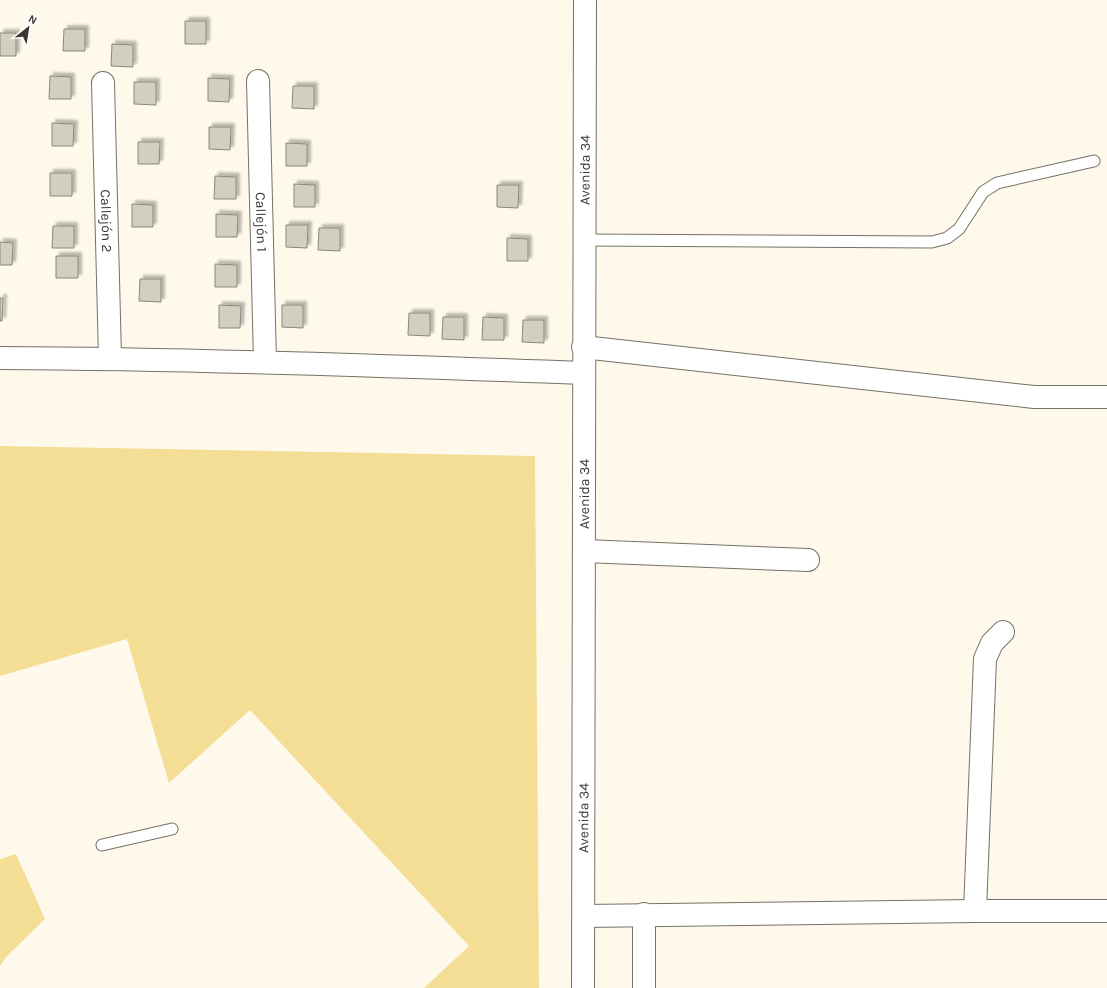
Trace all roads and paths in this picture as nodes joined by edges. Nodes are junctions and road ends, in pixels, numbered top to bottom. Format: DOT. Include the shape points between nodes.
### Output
graph roads {
  1 [pos="585,0"];
  2 [pos="258,81"];
  3 [pos="103,83"];
  4 [pos="1094,161"];
  5 [pos="584,240"];
  6 [pos="584,347"];
  7 [pos="0,358"];
  8 [pos="110,358"];
  9 [pos="265,362"];
  10 [pos="584,373"];
  11 [pos="1107,397"];
  12 [pos="584,552"];
  13 [pos="808,560"];
  14 [pos="1003,632"];
  15 [pos="172,829"];
  16 [pos="102,845"];
  17 [pos="975,910"];
  18 [pos="1107,911"];
  19 [pos="644,914"];
  20 [pos="584,916"];
  21 [pos="583,988"];
  22 [pos="644,988"];
  1 -- 5 [label="street, Avenida 34"];
  2 -- 9 [label="street, Callejón 1"];
  3 -- 8 [label="street, Callejón 2"];
  4 -- 5 [label="lane" via="997,182 984,192 959,229 947,238 932,242"];
  5 -- 6 [label="street, Avenida 34"];
  6 -- 10 [label="street, Avenida 34"];
  6 -- 11 [label="street" via="1034,396"];
  7 -- 8 [label="street"];
  8 -- 9 [label="street"];
  9 -- 10 [label="street"];
  10 -- 12 [label="street, Avenida 34"];
  12 -- 13 [label="street"];
  12 -- 20 [label="street, Avenida 34"];
  14 -- 17 [label="street" via="992,643 985,659"];
  15 -- 16 [label="lane"];
  17 -- 18 [label="street"];
  17 -- 19 [label="street"];
  19 -- 20 [label="street"];
  19 -- 22 [label="street"];
  20 -- 21 [label="street, Avenida 34"];
}
